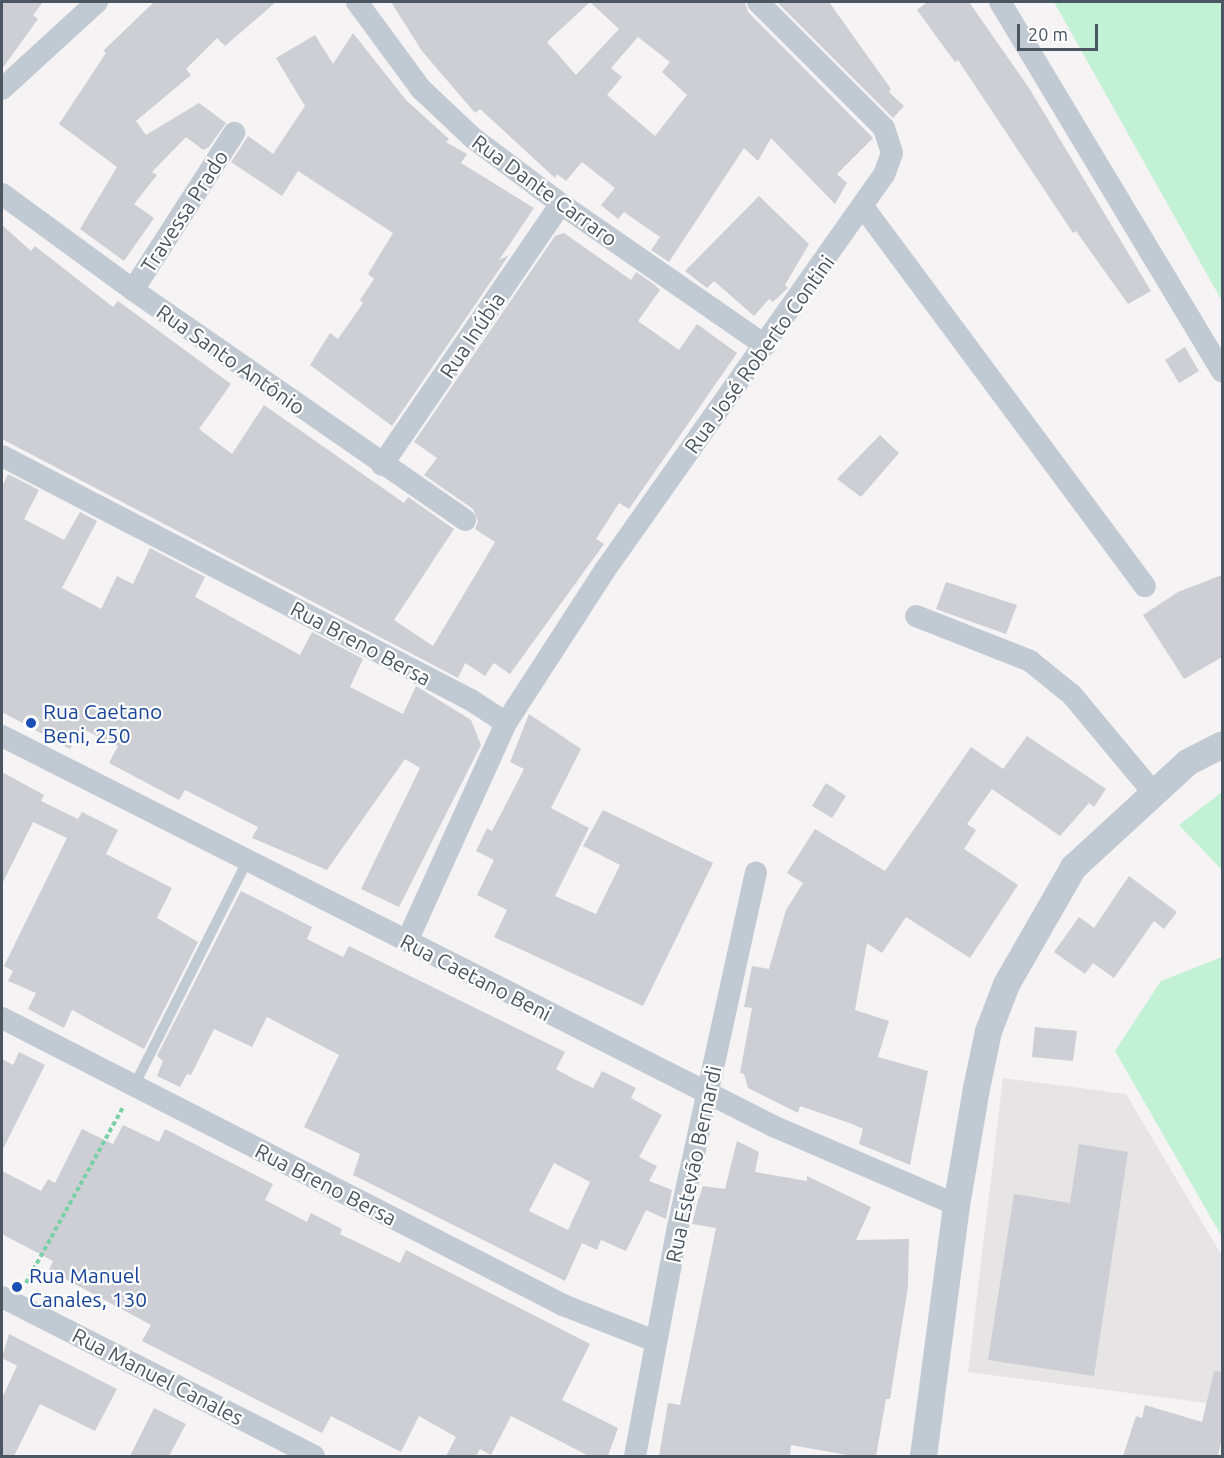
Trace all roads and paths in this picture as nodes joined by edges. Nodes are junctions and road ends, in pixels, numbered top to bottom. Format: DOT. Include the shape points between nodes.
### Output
graph roads {
  1 [pos="97,2"];
  2 [pos="357,2"];
  3 [pos="758,2"];
  4 [pos="1000,2"];
  5 [pos="2,89"];
  6 [pos="234,133"];
  7 [pos="2,194"];
  8 [pos="561,204"];
  9 [pos="864,208"];
  10 [pos="133,290"];
  11 [pos="765,345"];
  12 [pos="1222,371"];
  13 [pos="2,456"];
  14 [pos="382,465"];
  15 [pos="465,520"];
  16 [pos="1145,586"];
  17 [pos="916,616"];
  18 [pos="506,723"];
  19 [pos="2,736"];
  20 [pos="1222,744"];
  21 [pos="1152,791"];
  22 [pos="247,861"];
  23 [pos="756,872"];
  24 [pos="407,941"];
  25 [pos="2,1018"];
  26 [pos="134,1086"];
  27 [pos="707,1090"];
  28 [pos="956,1205"];
  29 [pos="8,1300"];
  30 [pos="655,1341"];
  31 [pos="314,1456"];
  32 [pos="635,1456"];
  33 [pos="923,1456"];
  1 -- 5 [label="street"];
  2 -- 8 [label="street, Rua Dante Carraro" via="404,67 444,112"];
  3 -- 9 [label="street, Rua José Roberto Contini" via="884,128 892,153"];
  4 -- 12 [label="street"];
  6 -- 10 [label="street, Travessa Prado"];
  7 -- 10 [label="street, Rua Santo Antônio"];
  8 -- 11 [label="street, Rua Dante Carraro"];
  8 -- 14 [label="street, Rua Inúbia"];
  9 -- 11 [label="street, Rua José Roberto Contini"];
  9 -- 16 [label="street"];
  10 -- 14 [label="street, Rua Santo Antônio"];
  11 -- 18 [label="street, Rua José Roberto Contini" via="605,570"];
  13 -- 18 [label="street, Rua Breno Bersa" via="471,700"];
  14 -- 15 [label="street, Rua Santo Antônio"];
  17 -- 21 [label="street" via="1030,661 1072,696"];
  18 -- 24 [label="street"];
  19 -- 22 [label="street, Rua Caetano Beni"];
  20 -- 21 [label="street" via="1187,762"];
  21 -- 28 [label="street" via="1073,867 1006,984 988,1031"];
  22 -- 24 [label="street, Rua Caetano Beni"];
  22 -- 26 [label="lane"];
  23 -- 27 [label="street, Rua Estevão Bernardi" via="732,993"];
  24 -- 27 [label="street, Rua Caetano Beni" via="563,1022"];
  25 -- 26 [label="street, Rua Breno Bersa"];
  26 -- 29 [label="path" via="81,1188 70,1197"];
  26 -- 30 [label="street, Rua Breno Bersa" via="563,1305"];
  27 -- 28 [label="street, Rua Caetano Beni" via="773,1126"];
  27 -- 30 [label="street, Rua Estevão Bernardi"];
  28 -- 33 [label="street"];
  29 -- 31 [label="street, Rua Manuel Canales"];
  30 -- 32 [label="street, Rua Estevão Bernardi"];
}
